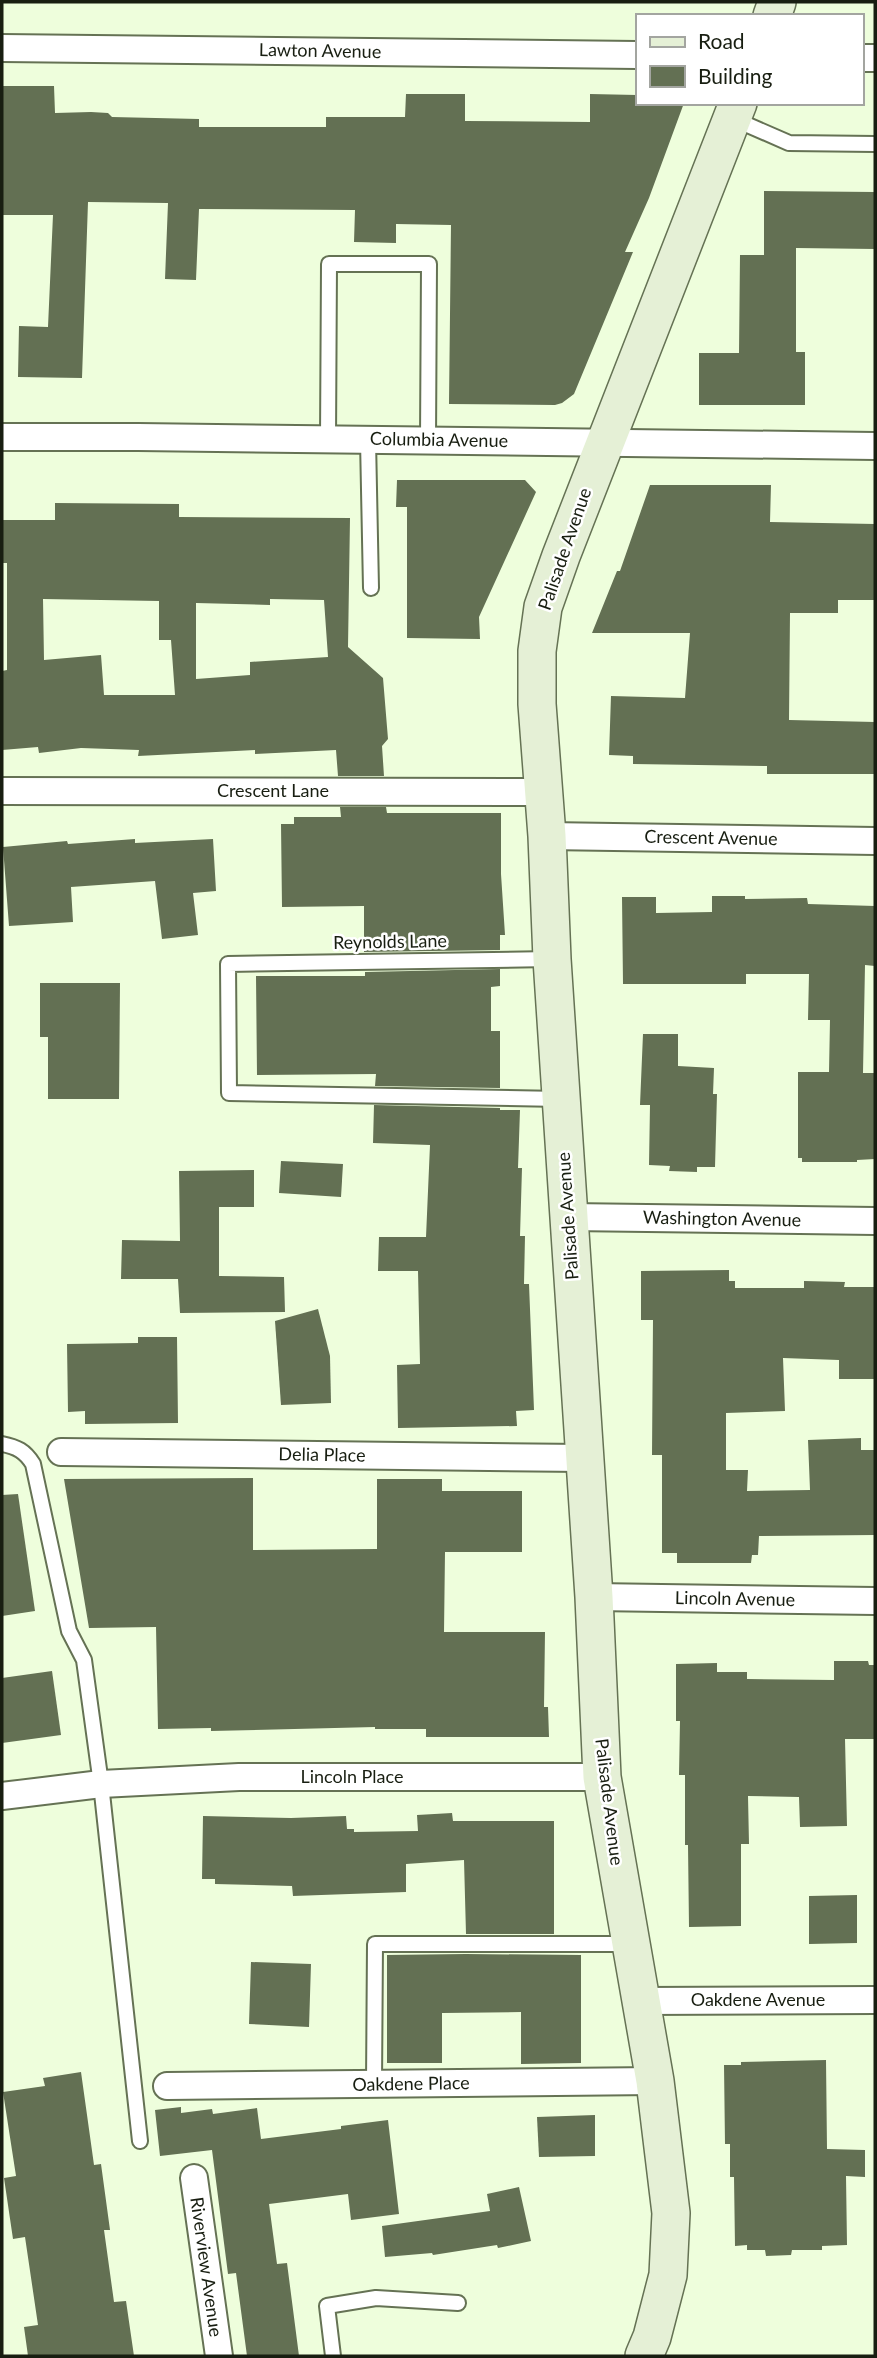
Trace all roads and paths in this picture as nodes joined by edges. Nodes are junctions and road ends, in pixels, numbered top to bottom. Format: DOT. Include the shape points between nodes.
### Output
graph roads {
  1 [pos="2,48"];
  2 [pos="636,55"];
  3 [pos="735,111"];
  4 [pos="875,144"];
  5 [pos="2,437"];
  6 [pos="328,439"];
  7 [pos="368,440"];
  8 [pos="428,440"];
  9 [pos="603,442"];
  10 [pos="875,446"];
  11 [pos="371,588"];
  12 [pos="2,790"];
  13 [pos="543,792"];
  14 [pos="547,836"];
  15 [pos="875,841"];
  16 [pos="552,959"];
  17 [pos="561,1099"];
  18 [pos="569,1217"];
  19 [pos="875,1221"];
  20 [pos="2,1444"];
  21 [pos="61,1452"];
  22 [pos="583,1458"];
  23 [pos="594,1597"];
  24 [pos="875,1601"];
  25 [pos="602,1777"];
  26 [pos="101,1784"];
  27 [pos="2,1796"];
  28 [pos="629,1944"];
  29 [pos="875,2000"];
  30 [pos="641,2001"];
  31 [pos="655,2081"];
  32 [pos="374,2084"];
  33 [pos="167,2086"];
  34 [pos="140,2141"];
  35 [pos="194,2178"];
  36 [pos="458,2303"];
  37 [pos="219,2356"];
  38 [pos="333,2356"];
  39 [pos="645,2356"];
  1 -- 2 [label="street, Lawton Avenue"];
  3 -- 4 [label="lane" via="789,143"];
  3 -- 9 [label="main road, Palisade Avenue"];
  5 -- 6 [label="street, Columbia Avenue"];
  6 -- 7 [label="street, Columbia Avenue"];
  6 -- 8 [label="lane" via="329,264 429,264"];
  7 -- 8 [label="street, Columbia Avenue"];
  7 -- 11 [label="lane"];
  8 -- 9 [label="street, Columbia Avenue"];
  9 -- 10 [label="street, Columbia Avenue"];
  9 -- 13 [label="main road, Palisade Avenue" via="543,607 537,704"];
  12 -- 13 [label="street, Crescent Lane"];
  13 -- 14 [label="main road, Palisade Avenue"];
  14 -- 15 [label="street, Crescent Avenue"];
  14 -- 16 [label="main road, Palisade Avenue"];
  16 -- 17 [label="main road, Palisade Avenue"];
  16 -- 17 [label="lane, Reynolds Lane" via="228,964 229,1093"];
  17 -- 18 [label="main road, Palisade Avenue"];
  18 -- 19 [label="street, Washington Avenue"];
  18 -- 22 [label="main road, Palisade Avenue"];
  20 -- 26 [label="lane" via="27,1453 33,1464 69,1631 84,1660"];
  21 -- 22 [label="street, Delia Place"];
  22 -- 23 [label="main road, Palisade Avenue"];
  23 -- 24 [label="street, Lincoln Avenue"];
  23 -- 25 [label="main road, Palisade Avenue"];
  25 -- 26 [label="street, Lincoln Place" via="239,1777"];
  25 -- 28 [label="main road, Palisade Avenue"];
  26 -- 27 [label="street"];
  26 -- 34 [label="lane"];
  28 -- 30 [label="main road, Palisade Avenue"];
  28 -- 32 [label="lane" via="375,1944"];
  29 -- 30 [label="street, Oakdene Avenue"];
  30 -- 31 [label="main road, Palisade Avenue"];
  31 -- 32 [label="street, Oakdene Place"];
  31 -- 39 [label="main road, Palisade Avenue" via="671,2213 668,2275"];
  32 -- 33 [label="street, Oakdene Place"];
  35 -- 37 [label="street, Riverview Avenue"];
  36 -- 38 [label="lane" via="376,2298 327,2306"];
}
